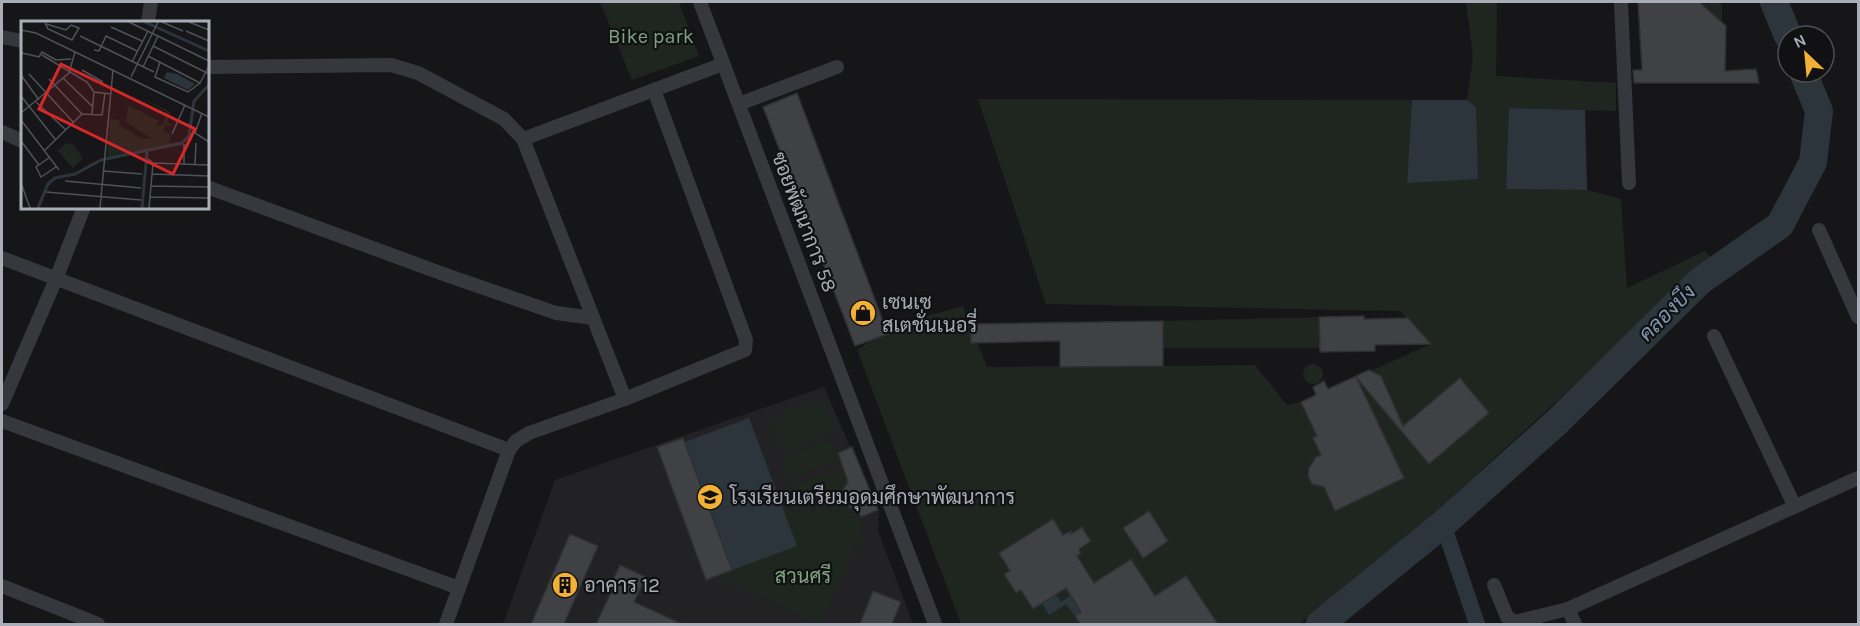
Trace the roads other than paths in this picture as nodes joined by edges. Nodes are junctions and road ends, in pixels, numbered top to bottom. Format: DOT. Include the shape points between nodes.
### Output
graph roads {
  1 [pos="151,2"];
  2 [pos="700,2"];
  3 [pos="1620,2"];
  4 [pos="148,21"];
  5 [pos="2,37"];
  6 [pos="21,41"];
  7 [pos="723,64"];
  8 [pos="208,67"];
  9 [pos="837,67"];
  10 [pos="654,90"];
  11 [pos="739,104"];
  12 [pos="2,132"];
  13 [pos="523,139"];
  14 [pos="21,141"];
  15 [pos="1629,183"];
  16 [pos="208,187"];
  17 [pos="84,208"];
  18 [pos="1819,230"];
  19 [pos="2,258"];
  20 [pos="56,279"];
  21 [pos="1858,316"];
  22 [pos="593,318"];
  23 [pos="1714,336"];
  24 [pos="625,399"];
  25 [pos="2,404"];
  26 [pos="2,420"];
  27 [pos="509,450"];
  28 [pos="1858,478"];
  29 [pos="1794,507"];
  30 [pos="1494,585"];
  31 [pos="2,586"];
  32 [pos="459,588"];
  33 [pos="1569,609"];
  34 [pos="98,624"];
  35 [pos="446,624"];
  36 [pos="935,624"];
  37 [pos="1575,624"];
  1 -- 4 [label="street"];
  2 -- 7 [label="street, ซอยพัฒนาการ 58"];
  3 -- 15 [label="street"];
  5 -- 6 [label="street"];
  7 -- 10 [label="street"];
  7 -- 11 [label="street, ซอยพัฒนาการ 58"];
  8 -- 13 [label="street" via="391,65 418,73 504,119"];
  9 -- 11 [label="street"];
  10 -- 13 [label="street"];
  10 -- 24 [label="street" via="746,346 739,354"];
  11 -- 36 [label="street, ซอยพัฒนาการ 58"];
  12 -- 14 [label="street"];
  13 -- 22 [label="street"];
  16 -- 22 [label="street" via="446,276 556,313"];
  17 -- 20 [label="street"];
  18 -- 21 [label="street"];
  19 -- 20 [label="street"];
  20 -- 25 [label="street"];
  20 -- 27 [label="street"];
  22 -- 24 [label="street"];
  23 -- 29 [label="street"];
  24 -- 27 [label="street" via="529,433"];
  26 -- 32 [label="street"];
  27 -- 32 [label="street"];
  28 -- 29 [label="street"];
  29 -- 33 [label="street"];
  30 -- 33 [label="street" via="1507,616 1515,622"];
  31 -- 34 [label="street"];
  32 -- 35 [label="street"];
  33 -- 37 [label="street"];
}
